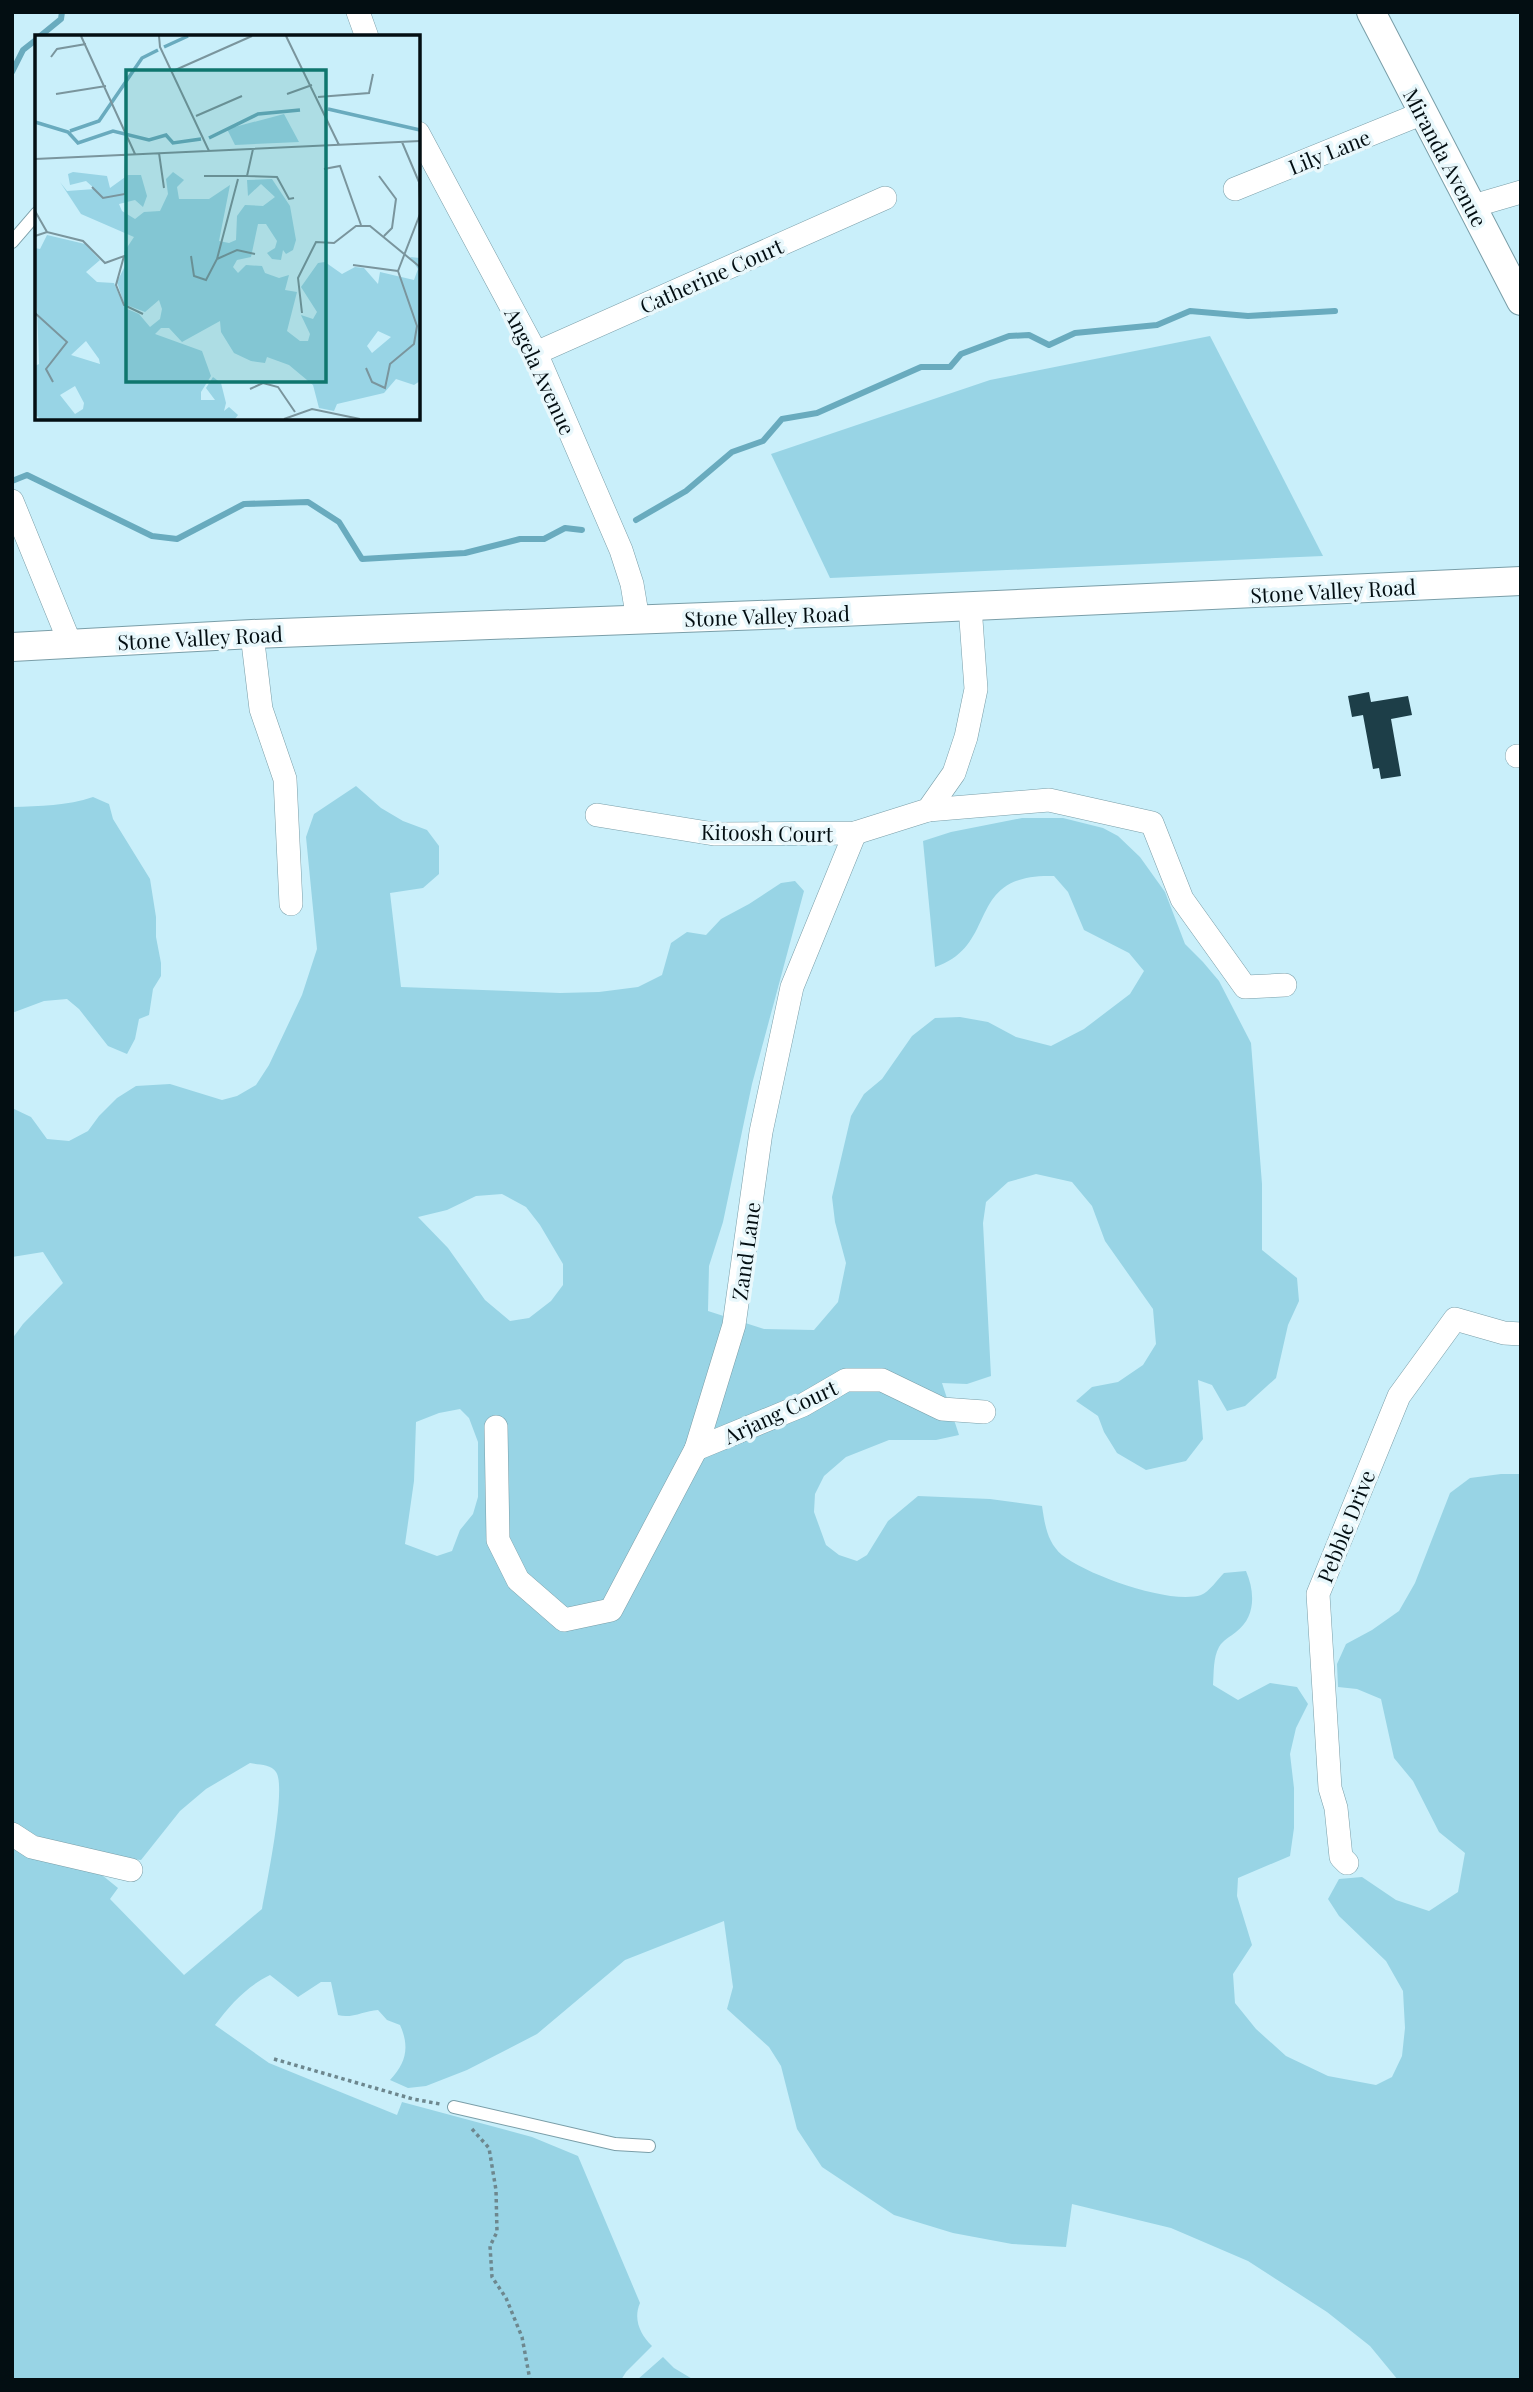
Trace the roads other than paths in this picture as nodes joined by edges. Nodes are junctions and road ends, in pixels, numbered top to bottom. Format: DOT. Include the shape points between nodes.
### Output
graph roads {
  1 [pos="358,12"];
  2 [pos="1371,12"];
  3 [pos="366,35"];
  4 [pos="1423,113"];
  5 [pos="420,137"];
  6 [pos="1235,188"];
  7 [pos="1521,192"];
  8 [pos="885,198"];
  9 [pos="1472,206"];
  10 [pos="35,215"];
  11 [pos="12,242"];
  12 [pos="1521,301"];
  13 [pos="536,353"];
  14 [pos="12,500"];
  15 [pos="1521,581"];
  16 [pos="971,606"];
  17 [pos="638,620"];
  18 [pos="252,634"];
  19 [pos="70,643"];
  20 [pos="12,647"];
  21 [pos="928,810"];
  22 [pos="597,816"];
  23 [pos="855,833"];
  24 [pos="290,904"];
  25 [pos="1285,985"];
  26 [pos="1521,1334"];
  27 [pos="984,1412"];
  28 [pos="496,1427"];
  29 [pos="696,1449"];
  30 [pos="12,1834"];
  31 [pos="1347,1863"];
  32 [pos="131,1870"];
  33 [pos="454,2107"];
  34 [pos="649,2146"];
  1 -- 3 [label="street"];
  2 -- 4 [label="street, Miranda Avenue"];
  4 -- 6 [label="street, Lily Lane"];
  4 -- 9 [label="street, Miranda Avenue"];
  5 -- 13 [label="street, Angela Avenue"];
  7 -- 9 [label="street"];
  8 -- 13 [label="street, Catherine Court"];
  9 -- 12 [label="street, Miranda Avenue"];
  10 -- 11 [label="lane"];
  13 -- 17 [label="street, Angela Avenue" via="621,550"];
  14 -- 19 [label="street"];
  15 -- 16 [label="street, Stone Valley Road"];
  16 -- 17 [label="street, Stone Valley Road"];
  16 -- 21 [label="street" via="976,689 966,737 954,773"];
  17 -- 18 [label="street, Stone Valley Road"];
  18 -- 19 [label="street, Stone Valley Road"];
  18 -- 24 [label="street" via="261,709 285,779"];
  19 -- 20 [label="street, Stone Valley Road"];
  21 -- 23 [label="street, Kitoosh Court"];
  21 -- 25 [label="street" via="1049,800 1152,823 1182,899 1245,987"];
  22 -- 23 [label="street, Kitoosh Court" via="714,834"];
  23 -- 29 [label="street, Zand Lane" via="792,987 761,1132 734,1325"];
  26 -- 31 [label="street, Pebble Drive" via="1455,1318 1399,1396 1318,1594 1330,1788 1341,1857"];
  27 -- 29 [label="street, Arjang Court" via="942,1409 882,1380 846,1380 803,1405"];
  28 -- 29 [label="street, Zand Lane" via="498,1540 518,1580 564,1619 611,1610"];
  30 -- 32 [label="street" via="32,1847"];
  33 -- 34 [label="lane" via="615,2144"];
}
